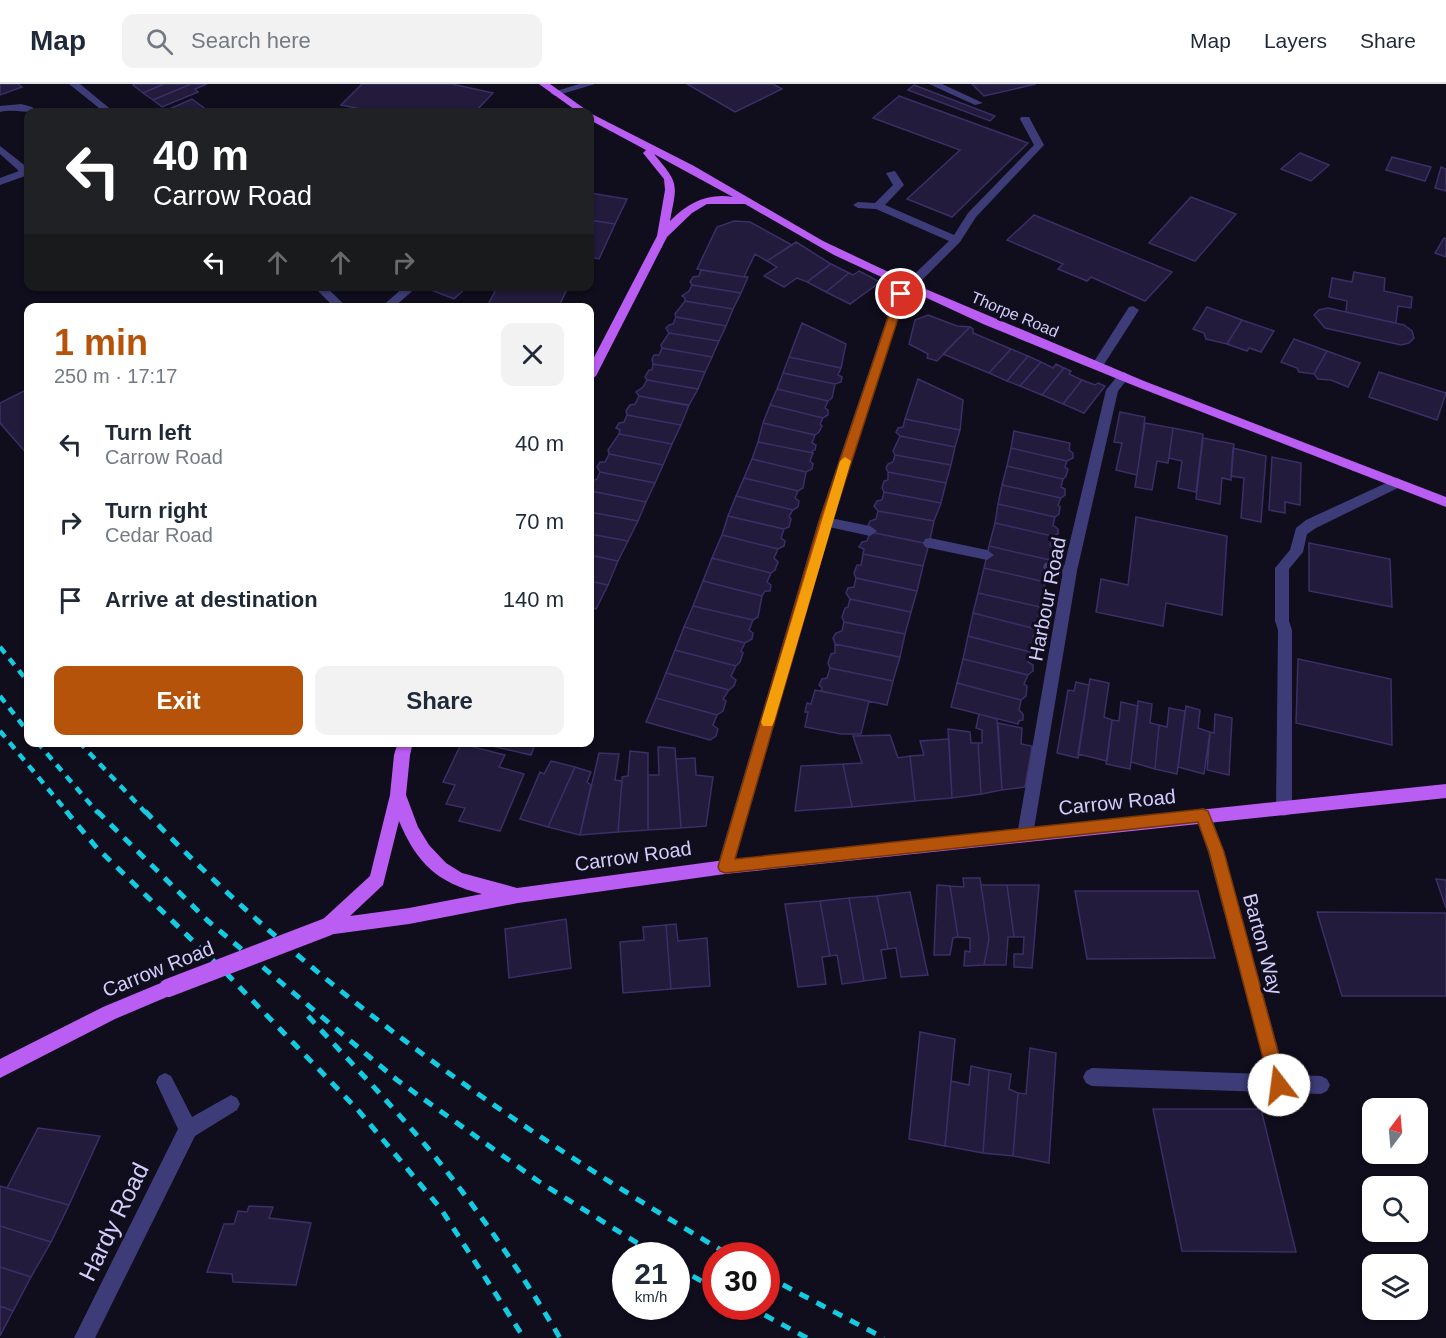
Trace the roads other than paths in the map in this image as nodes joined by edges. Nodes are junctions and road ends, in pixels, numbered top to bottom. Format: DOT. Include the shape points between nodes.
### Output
graph roads {
  1 [pos="74,84"];
  2 [pos="544,84"];
  3 [pos="590,84"];
  4 [pos="934,84"];
  5 [pos="555,93"];
  6 [pos="978,103"];
  7 [pos="27,108"];
  8 [pos="104,108"];
  9 [pos="578,108"];
  10 [pos="0,109"];
  11 [pos="594,119"];
  12 [pos="1025,119"];
  13 [pos="642,146"];
  14 [pos="0,148"];
  15 [pos="24,169"];
  16 [pos="891,172"];
  17 [pos="24,173"];
  18 [pos="0,182"];
  19 [pos="858,205"];
  20 [pos="756,206"];
  21 [pos="878,206"];
  22 [pos="662,236"];
  23 [pos="956,240"];
  24 [pos="909,286"];
  25 [pos="323,291"];
  26 [pos="407,291"];
  27 [pos="337,303"];
  28 [pos="391,303"];
  29 [pos="1133,310"];
  30 [pos="1097,366"];
  31 [pos="594,368"];
  32 [pos="1124,376"];
  33 [pos="1397,483"];
  34 [pos="1446,502"];
  35 [pos="825,522"];
  36 [pos="870,531"];
  37 [pos="930,543"];
  38 [pos="987,555"];
  39 [pos="1050,567"];
  40 [pos="1070,571"];
  41 [pos="404,747"];
  42 [pos="1446,791"];
  43 [pos="398,795"];
  44 [pos="1284,809"];
  45 [pos="1203,815"];
  46 [pos="1025,835"];
  47 [pos="725,867"];
  48 [pos="518,895"];
  49 [pos="327,927"];
  50 [pos="0,1069"];
  51 [pos="1092,1077"];
  52 [pos="165,1082"];
  53 [pos="1279,1085"];
  54 [pos="1320,1085"];
  55 [pos="231,1104"];
  56 [pos="188,1129"];
  57 [pos="84,1338"];
  1 -- 8 [label="street"];
  2 -- 5 [label="main road"];
  3 -- 5 [label="street"];
  4 -- 6 [label="street"];
  5 -- 9 [label="main road"];
  7 -- 10 [label="street"];
  11 -- 13 [label="main road, Thorpe Road"];
  12 -- 23 [label="street" via="1039,145 972,215"];
  13 -- 20 [label="main road, Thorpe Road"];
  13 -- 22 [label="main road" via="669,179"];
  14 -- 15 [label="street"];
  16 -- 21 [label="street" via="899,185"];
  17 -- 18 [label="street"];
  19 -- 21 [label="street"];
  20 -- 22 [label="main road" via="733,200 700,201"];
  20 -- 24 [label="main road, Thorpe Road" via="836,252"];
  21 -- 23 [label="street"];
  22 -- 31 [label="main road"];
  23 -- 24 [label="street"];
  24 -- 30 [label="main road, Thorpe Road"];
  24 -- 35 [label="street" via="901,294"];
  25 -- 27 [label="street"];
  26 -- 28 [label="street"];
  29 -- 30 [label="street"];
  30 -- 32 [label="main road, Thorpe Road"];
  32 -- 33 [label="main road, Thorpe Road"];
  32 -- 40 [label="street, Harbour Road" via="1112,390"];
  33 -- 34 [label="main road, Thorpe Road"];
  33 -- 44 [label="street" via="1311,524 1301,532 1296,552 1282,568"];
  35 -- 36 [label="street"];
  35 -- 47 [label="street"];
  37 -- 38 [label="street"];
  39 -- 40 [label="street"];
  40 -- 46 [label="street, Harbour Road"];
  41 -- 43 [label="main road"];
  42 -- 44 [label="main road, Carrow Road"];
  43 -- 48 [label="main road" via="410,831 425,854 452,877"];
  43 -- 49 [label="main road" via="377,880"];
  44 -- 45 [label="main road, Carrow Road"];
  45 -- 46 [label="main road, Carrow Road"];
  45 -- 53 [label="street, Barton Way"];
  46 -- 47 [label="main road, Carrow Road"];
  47 -- 48 [label="main road, Carrow Road"];
  48 -- 49 [label="main road, Carrow Road"];
  49 -- 50 [label="main road, Carrow Road, bridge" via="109,1013"];
  51 -- 53 [label="street"];
  52 -- 56 [label="street"];
  53 -- 54 [label="street"];
  55 -- 56 [label="street"];
  56 -- 57 [label="street, Hardy Road"];
}
